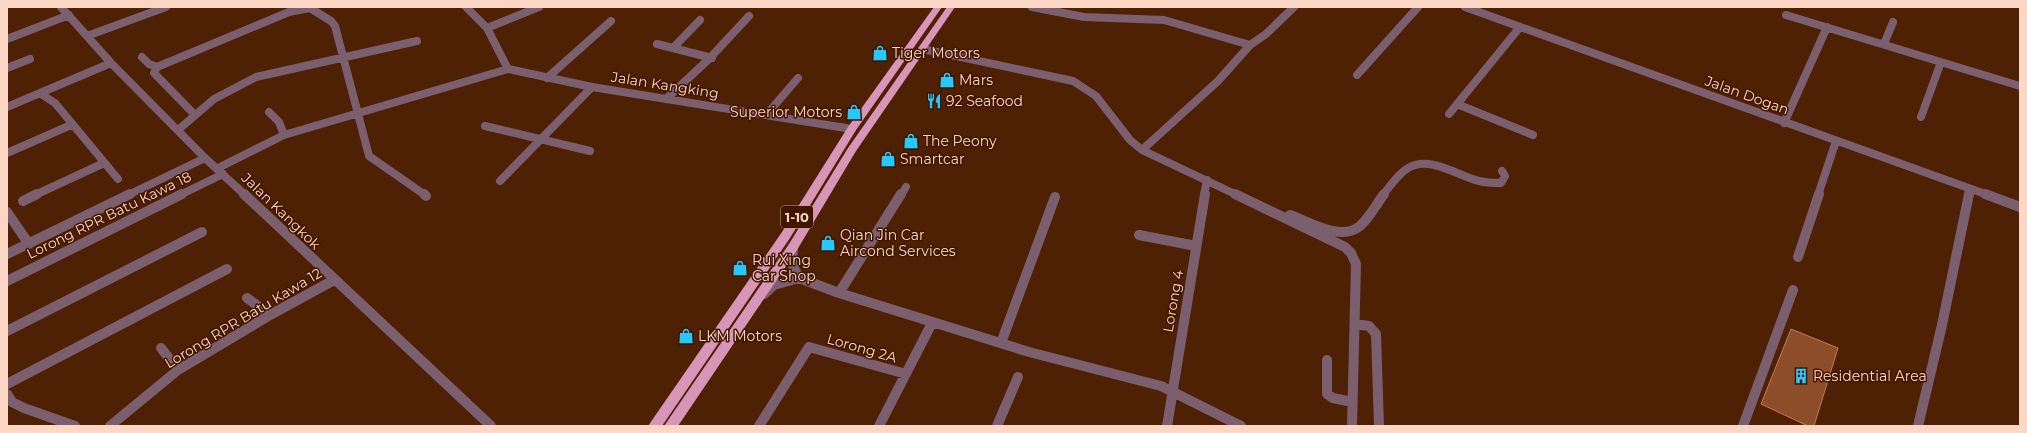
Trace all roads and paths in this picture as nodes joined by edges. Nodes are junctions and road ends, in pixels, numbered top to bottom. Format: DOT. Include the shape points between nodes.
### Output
graph roads {
  1 [pos="61,7"];
  2 [pos="166,7"];
  3 [pos="310,7"];
  4 [pos="466,7"];
  5 [pos="539,7"];
  6 [pos="938,7"];
  7 [pos="952,7"];
  8 [pos="1032,7"];
  9 [pos="1294,7"];
  10 [pos="1418,7"];
  11 [pos="1466,7"];
  12 [pos="69,15"];
  13 [pos="1786,15"];
  14 [pos="749,16"];
  15 [pos="700,20"];
  16 [pos="611,21"];
  17 [pos="1893,22"];
  18 [pos="1520,26"];
  19 [pos="1827,27"];
  20 [pos="487,28"];
  21 [pos="87,36"];
  22 [pos="7,39"];
  23 [pos="417,40"];
  24 [pos="656,44"];
  25 [pos="1884,44"];
  26 [pos="1250,45"];
  27 [pos="673,48"];
  28 [pos="923,49"];
  29 [pos="142,57"];
  30 [pos="343,57"];
  31 [pos="712,58"];
  32 [pos="30,59"];
  33 [pos="1940,62"];
  34 [pos="111,64"];
  35 [pos="157,67"];
  36 [pos="7,68"];
  37 [pos="508,69"];
  38 [pos="1357,75"];
  39 [pos="547,78"];
  40 [pos="798,78"];
  41 [pos="592,86"];
  42 [pos="2020,86"];
  43 [pos="41,94"];
  44 [pos="666,99"];
  45 [pos="1457,104"];
  46 [pos="7,107"];
  47 [pos="269,112"];
  48 [pos="357,112"];
  49 [pos="194,114"];
  50 [pos="767,114"];
  51 [pos="1449,114"];
  52 [pos="1920,117"];
  53 [pos="1784,123"];
  54 [pos="71,125"];
  55 [pos="485,126"];
  56 [pos="852,129"];
  57 [pos="178,130"];
  58 [pos="284,135"];
  59 [pos="1533,135"];
  60 [pos="541,140"];
  61 [pos="1836,141"];
  62 [pos="1142,150"];
  63 [pos="590,151"];
  64 [pos="7,153"];
  65 [pos="205,158"];
  66 [pos="104,163"];
  67 [pos="220,171"];
  68 [pos="1502,171"];
  69 [pos="118,179"];
  70 [pos="500,180"];
  71 [pos="1208,180"];
  72 [pos="906,187"];
  73 [pos="1970,189"];
  74 [pos="426,196"];
  75 [pos="1055,198"];
  76 [pos="24,201"];
  77 [pos="2020,207"];
  78 [pos="7,212"];
  79 [pos="1278,215"];
  80 [pos="202,232"];
  81 [pos="1139,235"];
  82 [pos="29,244"];
  83 [pos="1196,246"];
  84 [pos="793,247"];
  85 [pos="7,254"];
  86 [pos="1798,257"];
  87 [pos="227,269"];
  88 [pos="799,278"];
  89 [pos="7,280"];
  90 [pos="334,280"];
  91 [pos="1793,290"];
  92 [pos="839,294"];
  93 [pos="247,298"];
  94 [pos="754,304"];
  95 [pos="270,315"];
  96 [pos="932,323"];
  97 [pos="1355,324"];
  98 [pos="7,331"];
  99 [pos="1002,342"];
  100 [pos="161,348"];
  101 [pos="1327,360"];
  102 [pos="178,370"];
  103 [pos="906,374"];
  104 [pos="1018,377"];
  105 [pos="7,384"];
  106 [pos="1172,391"];
  107 [pos="7,394"];
  108 [pos="1352,402"];
  109 [pos="75,426"];
  110 [pos="110,426"];
  111 [pos="491,426"];
  112 [pos="655,426"];
  113 [pos="670,426"];
  114 [pos="758,426"];
  115 [pos="879,426"];
  116 [pos="997,426"];
  117 [pos="1167,426"];
  118 [pos="1241,426"];
  119 [pos="1352,426"];
  120 [pos="1379,426"];
  121 [pos="1743,426"];
  122 [pos="1918,426"];
  1 -- 12 [label="street, Jalan Kangkok"];
  2 -- 21 [label="street"];
  3 -- 30 [label="street" via="335,26"];
  3 -- 35 [label="street" via="289,12"];
  4 -- 20 [label="street"];
  5 -- 20 [label="street"];
  6 -- 56 [label="highway, 1-10"];
  7 -- 28 [label="highway, 1-10"];
  8 -- 26 [label="street" via="1077,16 1164,20"];
  9 -- 26 [label="street" via="1266,34"];
  10 -- 38 [label="street"];
  11 -- 18 [label="street, Jalan Dogan"];
  12 -- 21 [label="street, Jalan Kangkok"];
  12 -- 22 [label="street"];
  13 -- 19 [label="street"];
  14 -- 31 [label="street"];
  15 -- 27 [label="street"];
  16 -- 39 [label="street"];
  17 -- 25 [label="street"];
  18 -- 45 [label="street"];
  18 -- 53 [label="street, Jalan Dogan"];
  19 -- 25 [label="street"];
  19 -- 53 [label="street"];
  20 -- 37 [label="street"];
  21 -- 34 [label="street, Jalan Kangkok"];
  23 -- 30 [label="street"];
  24 -- 27 [label="street"];
  25 -- 33 [label="street"];
  26 -- 62 [label="street" via="1218,81"];
  27 -- 31 [label="street"];
  28 -- 62 [label="street" via="1073,81 1096,96 1130,140"];
  28 -- 84 [label="highway, 1-10" via="852,150"];
  29 -- 35 [label="street"];
  30 -- 48 [label="street"];
  30 -- 49 [label="street" via="256,77 232,87"];
  31 -- 44 [label="street"];
  32 -- 36 [label="street"];
  33 -- 42 [label="street"];
  33 -- 52 [label="street"];
  34 -- 43 [label="street"];
  34 -- 57 [label="street, Jalan Kangkok"];
  35 -- 49 [label="street" via="154,73"];
  37 -- 39 [label="street, Jalan Kangking"];
  37 -- 48 [label="street, Lorong RPR Batu Kawa 18"];
  39 -- 41 [label="street, Jalan Kangking"];
  40 -- 50 [label="street"];
  41 -- 44 [label="street, Jalan Kangking"];
  41 -- 60 [label="street"];
  43 -- 46 [label="street"];
  43 -- 54 [label="street" via="55,103"];
  44 -- 50 [label="street, Jalan Kangking"];
  45 -- 51 [label="street"];
  45 -- 59 [label="street"];
  47 -- 58 [label="street" via="279,122"];
  48 -- 58 [label="street, Lorong RPR Batu Kawa 18"];
  48 -- 74 [label="street" via="369,156"];
  49 -- 57 [label="street"];
  50 -- 56 [label="street, Jalan Kangking"];
  53 -- 61 [label="street, Jalan Dogan"];
  54 -- 64 [label="street"];
  54 -- 66 [label="street"];
  55 -- 60 [label="street"];
  56 -- 112 [label="highway, 1-10" via="786,235"];
  57 -- 65 [label="street, Jalan Kangkok"];
  58 -- 67 [label="street, Lorong RPR Batu Kawa 18"];
  60 -- 63 [label="street"];
  60 -- 70 [label="street"];
  61 -- 73 [label="street, Jalan Dogan"];
  61 -- 86 [label="street"];
  62 -- 71 [label="street"];
  65 -- 67 [label="street, Jalan Kangkok"];
  65 -- 82 [label="street"];
  66 -- 69 [label="street"];
  66 -- 76 [label="street"];
  67 -- 89 [label="street, Lorong RPR Batu Kawa 18"];
  67 -- 90 [label="street, Jalan Kangkok"];
  68 -- 79 [label="street" via="1505,176 1500,183 1489,185 1437,166 1414,165 1406,169 1383,195 1361,225 1346,233 1288,215"];
  71 -- 79 [label="street"];
  71 -- 83 [label="street, Lorong 4"];
  72 -- 92 [label="street"];
  73 -- 77 [label="street, Jalan Dogan"];
  73 -- 122 [label="street"];
  75 -- 99 [label="street"];
  78 -- 82 [label="street"];
  79 -- 97 [label="street" via="1351,252 1356,264"];
  80 -- 98 [label="street"];
  81 -- 83 [label="street"];
  82 -- 85 [label="street"];
  83 -- 106 [label="street, Lorong 4"];
  84 -- 88 [label="street" via="792,266"];
  84 -- 94 [label="highway, 1-10"];
  87 -- 105 [label="street"];
  88 -- 92 [label="street"];
  88 -- 94 [label="street" via="774,285"];
  90 -- 95 [label="street, Lorong RPR Batu Kawa 12"];
  90 -- 111 [label="street, Jalan Kangkok"];
  91 -- 121 [label="street"];
  92 -- 96 [label="street"];
  93 -- 95 [label="street"];
  94 -- 113 [label="highway, 1-10"];
  95 -- 102 [label="street, Lorong RPR Batu Kawa 12"];
  96 -- 99 [label="street"];
  96 -- 103 [label="street"];
  97 -- 108 [label="street"];
  97 -- 120 [label="street" via="1369,326 1376,334"];
  99 -- 106 [label="street" via="1029,352"];
  100 -- 102 [label="street"];
  101 -- 108 [label="street" via="1327,394"];
  102 -- 110 [label="street, Lorong RPR Batu Kawa 12"];
  103 -- 114 [label="street, Lorong 2A" via="809,347"];
  103 -- 115 [label="street"];
  104 -- 116 [label="street"];
  106 -- 117 [label="street, Lorong 4"];
  106 -- 118 [label="street"];
  107 -- 109 [label="street" via="12,402 24,408"];
  108 -- 119 [label="street"];
}
